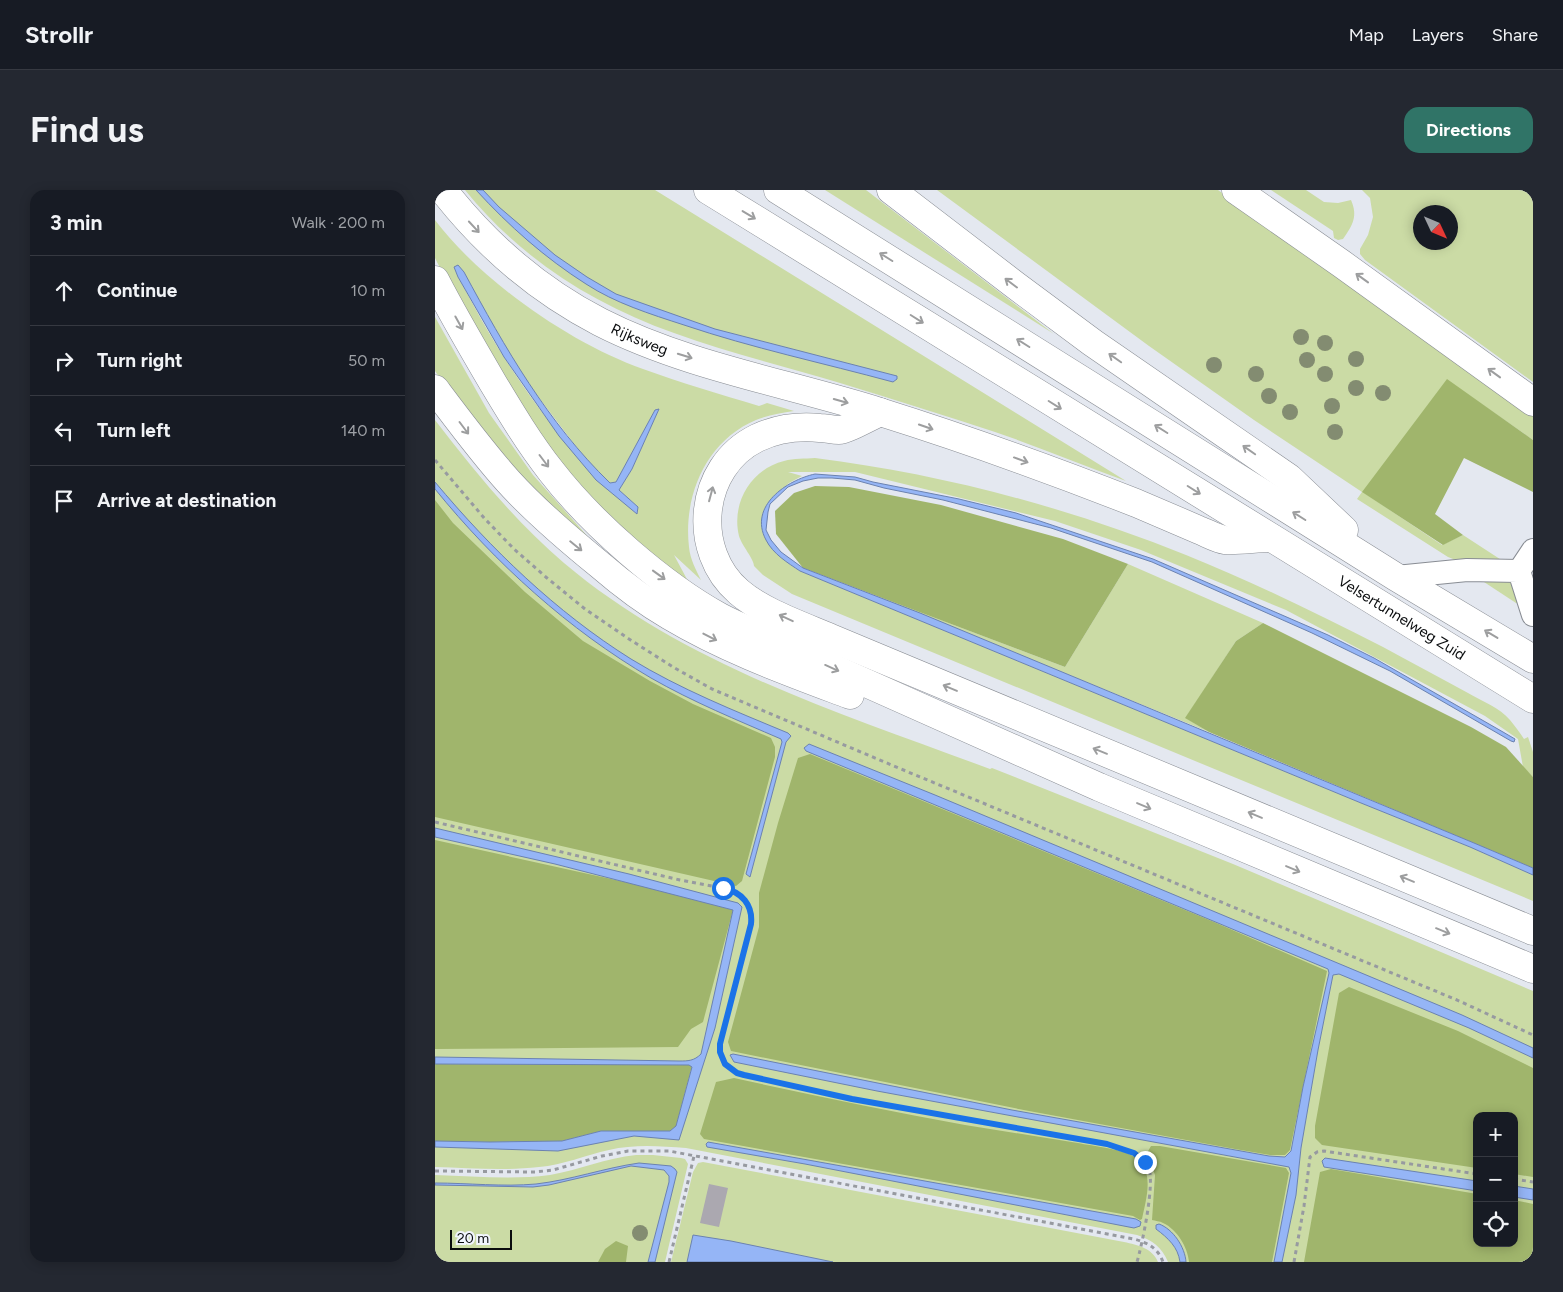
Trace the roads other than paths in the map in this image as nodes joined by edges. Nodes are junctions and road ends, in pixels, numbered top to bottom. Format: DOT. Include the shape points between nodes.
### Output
graph roads {
  1 [pos="443,190"];
  2 [pos="708,190"];
  3 [pos="778,190"];
  4 [pos="891,190"];
  5 [pos="1236,190"];
  6 [pos="435,280"];
  7 [pos="435,389"];
  8 [pos="1533,402"];
  9 [pos="880,412"];
  10 [pos="1271,538"];
  11 [pos="1533,550"];
  12 [pos="1519,570"];
  13 [pos="1390,573"];
  14 [pos="1533,616"];
  15 [pos="1533,659"];
  16 [pos="1533,699"];
  17 [pos="1099,787"];
  18 [pos="1533,932"];
  19 [pos="1533,969"];
  1 -- 9 [label="highway, Rijksweg, one-way" via="509,261 568,304 601,322 690,358"];
  2 -- 10 [label="highway, Velsertunnelweg Zuid, one-way"];
  13 -- 3 [label="highway, one-way"];
  13 -- 4 [label="highway, one-way" via="1289,478 1015,286"];
  8 -- 5 [label="highway, one-way"];
  6 -- 17 [label="highway, one-way" via="474,351 547,466 603,527 650,569 720,617"];
  7 -- 17 [label="highway, one-way" via="509,482 562,535 669,616 764,663"];
  9 -- 10 [label="highway, Rijksweg, one-way" via="1082,483 1223,540"];
  18 -- 9 [label="highway, one-way" via="831,638 751,601 739,592 729,582 711,551 707,526 713,486 729,459 767,433 801,428 840,431"];
  10 -- 16 [label="highway, Velsertunnelweg Zuid"];
  11 -- 12 [label="lane"];
  12 -- 13 [label="lane"];
  12 -- 14 [label="lane"];
  15 -- 13 [label="highway, one-way"];
  17 -- 19 [label="highway, one-way"];
}
